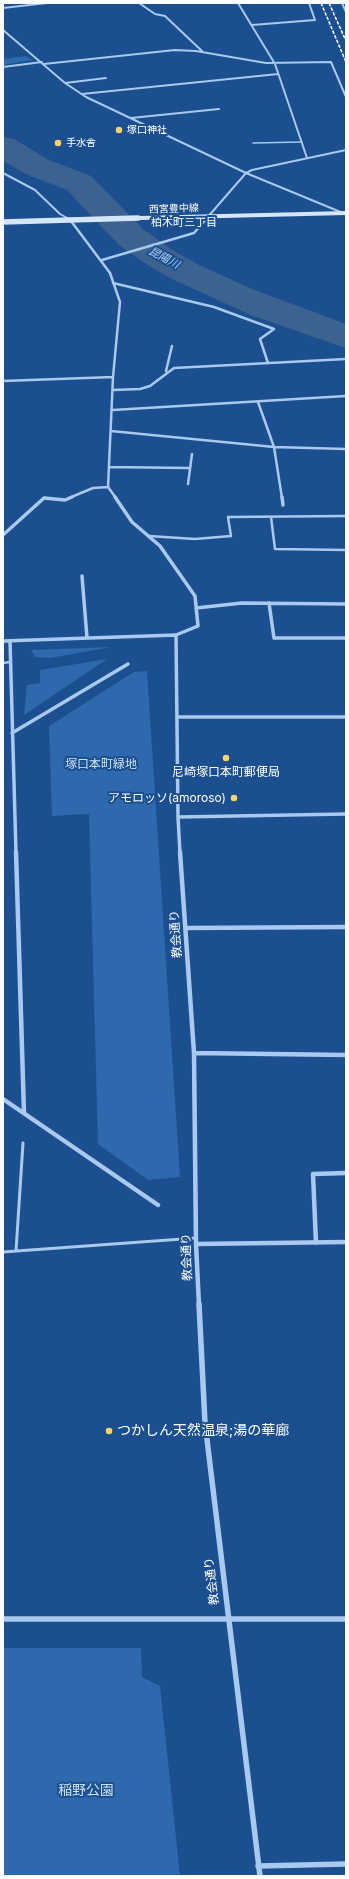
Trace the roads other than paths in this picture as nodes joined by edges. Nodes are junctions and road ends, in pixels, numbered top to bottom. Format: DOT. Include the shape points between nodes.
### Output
graph roads {
  1 [pos="47,3"];
  2 [pos="139,3"];
  3 [pos="238,3"];
  4 [pos="309,3"];
  5 [pos="342,3"];
  6 [pos="3,8"];
  7 [pos="346,12"];
  8 [pos="252,25"];
  9 [pos="3,30"];
  10 [pos="204,53"];
  11 [pos="43,63"];
  12 [pos="275,64"];
  13 [pos="3,68"];
  14 [pos="278,74"];
  15 [pos="106,78"];
  16 [pos="65,83"];
  17 [pos="82,94"];
  18 [pos="346,97"];
  19 [pos="219,109"];
  20 [pos="131,118"];
  21 [pos="302,142"];
  22 [pos="253,143"];
  23 [pos="346,150"];
  24 [pos="307,158"];
  25 [pos="3,173"];
  26 [pos="246,173"];
  27 [pos="345,214"];
  28 [pos="209,217"];
  29 [pos="71,221"];
  30 [pos="3,222"];
  31 [pos="102,260"];
  32 [pos="113,283"];
  33 [pos="172,346"];
  34 [pos="346,359"];
  35 [pos="268,362"];
  36 [pos="166,371"];
  37 [pos="113,377"];
  38 [pos="3,381"];
  39 [pos="113,390"];
  40 [pos="346,396"];
  41 [pos="258,402"];
  42 [pos="113,410"];
  43 [pos="111,431"];
  44 [pos="274,447"];
  45 [pos="346,449"];
  46 [pos="192,454"];
  47 [pos="109,467"];
  48 [pos="189,468"];
  49 [pos="188,484"];
  50 [pos="108,487"];
  51 [pos="283,505"];
  52 [pos="346,516"];
  53 [pos="271,517"];
  54 [pos="3,535"];
  55 [pos="149,536"];
  56 [pos="346,550"];
  57 [pos="82,576"];
  58 [pos="269,603"];
  59 [pos="346,604"];
  60 [pos="196,608"];
  61 [pos="176,635"];
  62 [pos="87,638"];
  63 [pos="346,638"];
  64 [pos="10,641"];
  65 [pos="3,642"];
  66 [pos="10,662"];
  67 [pos="3,663"];
  68 [pos="128,664"];
  69 [pos="177,717"];
  70 [pos="346,717"];
  71 [pos="12,733"];
  72 [pos="346,814"];
  73 [pos="178,816"];
  74 [pos="346,927"];
  75 [pos="186,928"];
  76 [pos="194,1053"];
  77 [pos="346,1055"];
  78 [pos="3,1099"];
  79 [pos="24,1113"];
  80 [pos="23,1143"];
  81 [pos="346,1173"];
  82 [pos="158,1205"];
  83 [pos="196,1238"];
  84 [pos="346,1242"];
  85 [pos="316,1243"];
  86 [pos="196,1244"];
  87 [pos="16,1251"];
  88 [pos="3,1252"];
  89 [pos="227,1618"];
  90 [pos="3,1619"];
  91 [pos="346,1619"];
  92 [pos="346,1864"];
  93 [pos="258,1866"];
  94 [pos="260,1876"];
  1 -- 6 [label="street"];
  2 -- 10 [label="street" via="155,14 165,16"];
  3 -- 8 [label="street"];
  4 -- 8 [label="street" via="315,20"];
  5 -- 7 [label="street"];
  8 -- 12 [label="street"];
  9 -- 11 [label="street"];
  10 -- 11 [label="street" via="166,50"];
  10 -- 12 [label="street"];
  11 -- 13 [label="street"];
  11 -- 16 [label="street"];
  12 -- 14 [label="street"];
  12 -- 18 [label="street" via="331,62"];
  14 -- 17 [label="street"];
  14 -- 21 [label="street"];
  15 -- 16 [label="street"];
  16 -- 17 [label="street"];
  17 -- 20 [label="street"];
  19 -- 20 [label="street"];
  20 -- 26 [label="street"];
  21 -- 22 [label="lane"];
  21 -- 24 [label="street"];
  23 -- 24 [label="street"];
  24 -- 26 [label="street"];
  25 -- 29 [label="street" via="35,190"];
  26 -- 27 [label="street"];
  26 -- 28 [label="street"];
  27 -- 28 [label="main road, 西宮豊中線"];
  28 -- 29 [label="main road, 西宮豊中線"];
  28 -- 31 [label="street" via="194,233"];
  29 -- 30 [label="main road, 西宮豊中線"];
  29 -- 31 [label="street"];
  31 -- 32 [label="street"];
  32 -- 35 [label="street" via="214,307 274,329 260,339"];
  32 -- 37 [label="street" via="120,302"];
  33 -- 36 [label="street"];
  34 -- 35 [label="street"];
  35 -- 36 [label="street" via="174,368"];
  36 -- 39 [label="street" via="154,385"];
  37 -- 38 [label="street"];
  37 -- 39 [label="street"];
  39 -- 42 [label="street"];
  40 -- 41 [label="street"];
  41 -- 42 [label="street"];
  41 -- 44 [label="street"];
  42 -- 43 [label="street"];
  43 -- 44 [label="street"];
  43 -- 47 [label="street"];
  44 -- 45 [label="street"];
  44 -- 51 [label="street"];
  46 -- 48 [label="street"];
  47 -- 48 [label="street"];
  47 -- 50 [label="street"];
  48 -- 49 [label="street"];
  50 -- 54 [label="street" via="93,488 65,500 44,498"];
  50 -- 55 [label="street" via="132,522"];
  52 -- 53 [label="lane"];
  53 -- 55 [label="lane" via="228,517 231,536 195,539"];
  53 -- 56 [label="lane" via="275,549"];
  55 -- 60 [label="street" via="160,546 195,596"];
  57 -- 62 [label="street"];
  58 -- 59 [label="street"];
  58 -- 60 [label="street"];
  58 -- 63 [label="street" via="274,638"];
  60 -- 61 [label="street" via="198,626"];
  61 -- 62 [label="street"];
  61 -- 69 [label="street, 教会通り"];
  62 -- 64 [label="street"];
  64 -- 65 [label="street"];
  64 -- 66 [label="street"];
  66 -- 67 [label="lane"];
  66 -- 71 [label="street"];
  68 -- 71 [label="street"];
  69 -- 70 [label="street"];
  69 -- 73 [label="street, 教会通り"];
  71 -- 79 [label="street"];
  72 -- 73 [label="street"];
  73 -- 75 [label="street, 教会通り"];
  74 -- 75 [label="street"];
  75 -- 76 [label="street, 教会通り"];
  76 -- 77 [label="street"];
  76 -- 83 [label="street, 教会通り"];
  78 -- 79 [label="street"];
  79 -- 82 [label="street"];
  80 -- 87 [label="lane"];
  81 -- 85 [label="street" via="313,1174"];
  83 -- 86 [label="street, 教会通り"];
  83 -- 87 [label="lane"];
  84 -- 85 [label="street"];
  85 -- 86 [label="street"];
  86 -- 89 [label="street, 教会通り" via="204,1423"];
  87 -- 88 [label="lane"];
  89 -- 90 [label="street"];
  89 -- 91 [label="street"];
  89 -- 93 [label="street, 教会通り"];
  92 -- 93 [label="street"];
  93 -- 94 [label="street, 教会通り"];
}
